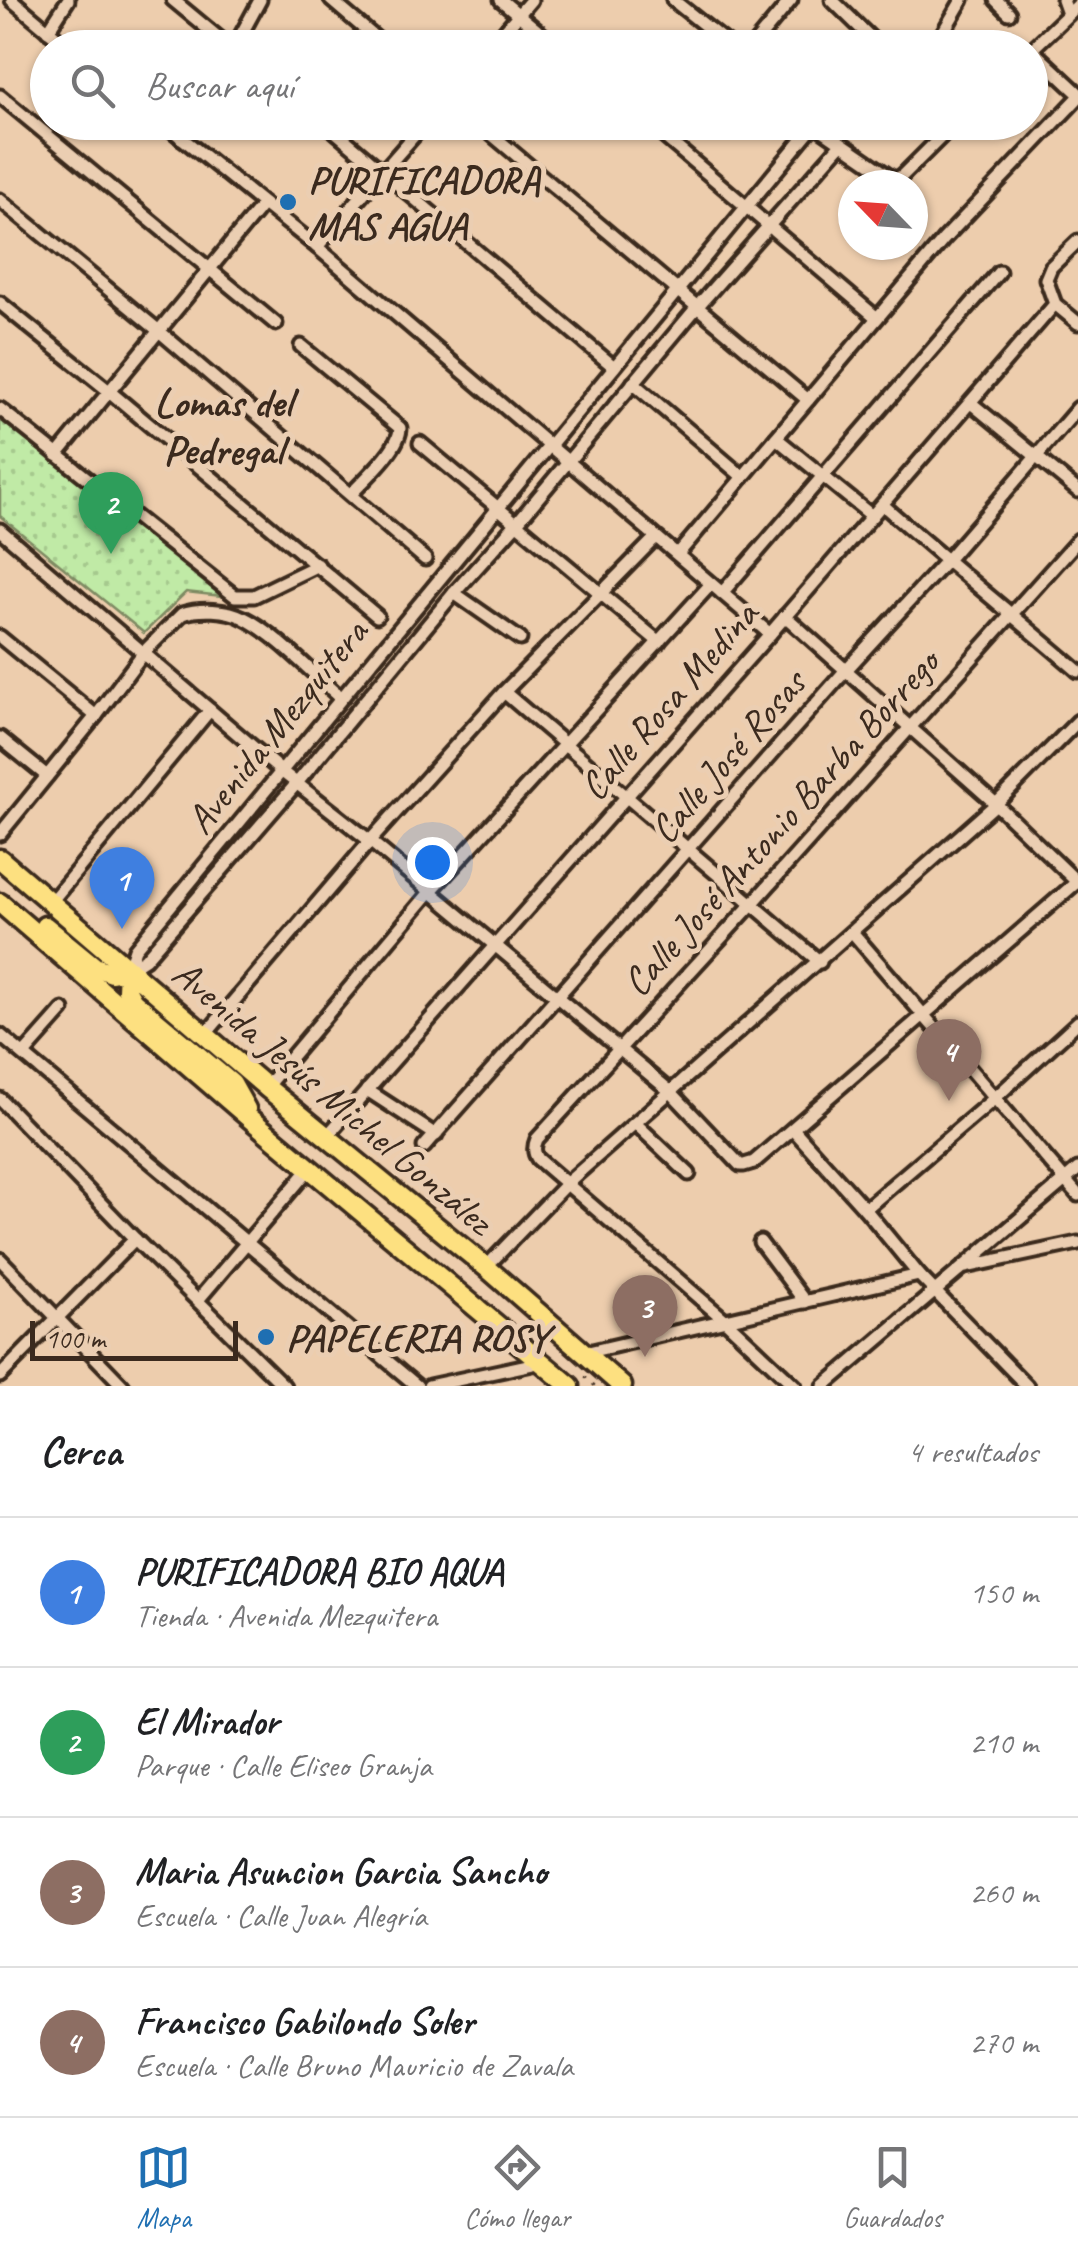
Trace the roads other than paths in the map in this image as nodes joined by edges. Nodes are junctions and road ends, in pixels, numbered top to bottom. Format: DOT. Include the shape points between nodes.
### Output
graph roads {
  1 [pos="12,0"];
  2 [pos="68,0"];
  3 [pos="174,0"];
  4 [pos="260,0"];
  5 [pos="331,0"];
  6 [pos="501,0"];
  7 [pos="531,0"];
  8 [pos="674,0"];
  9 [pos="790,0"];
  10 [pos="832,0"];
  11 [pos="962,0"];
  12 [pos="996,0"];
  13 [pos="1063,0"];
  14 [pos="1073,10"];
  15 [pos="1009,13"];
  16 [pos="519,14"];
  17 [pos="47,30"];
  18 [pos="49,30"];
  19 [pos="211,30"];
  20 [pos="243,30"];
  21 [pos="366,30"];
  22 [pos="505,30"];
  23 [pos="537,30"];
  24 [pos="711,30"];
  25 [pos="766,30"];
  26 [pos="863,30"];
  27 [pos="944,30"];
  28 [pos="1048,34"];
  29 [pos="1048,66"];
  30 [pos="1078,95"];
  31 [pos="0,96"];
  32 [pos="30,121"];
  33 [pos="1048,127"];
  34 [pos="54,140"];
  35 [pos="183,140"];
  36 [pos="346,140"];
  37 [pos="411,140"];
  38 [pos="498,140"];
  39 [pos="668,140"];
  40 [pos="799,140"];
  41 [pos="835,140"];
  42 [pos="938,140"];
  43 [pos="1036,140"];
  44 [pos="841,144"];
  45 [pos="384,171"];
  46 [pos="0,200"];
  47 [pos="263,204"];
  48 [pos="746,207"];
  49 [pos="769,226"];
  50 [pos="1078,241"];
  51 [pos="317,247"];
  52 [pos="210,268"];
  53 [pos="999,272"];
  54 [pos="679,292"];
  55 [pos="0,302"];
  56 [pos="1056,304"];
  57 [pos="697,307"];
  58 [pos="878,318"];
  59 [pos="1078,323"];
  60 [pos="276,324"];
  61 [pos="159,331"];
  62 [pos="301,346"];
  63 [pos="614,368"];
  64 [pos="632,383"];
  65 [pos="109,391"];
  66 [pos="808,400"];
  67 [pos="971,403"];
  68 [pos="1078,408"];
  69 [pos="0,409"];
  70 [pos="776,438"];
  71 [pos="420,443"];
  72 [pos="549,445"];
  73 [pos="57,454"];
  74 [pos="1036,456"];
  75 [pos="568,461"];
  76 [pos="824,477"];
  77 [pos="743,478"];
  78 [pos="1078,491"];
  79 [pos="352,494"];
  80 [pos="882,505"];
  81 [pos="498,508"];
  82 [pos="872,516"];
  83 [pos="516,524"];
  84 [pos="0,530"];
  85 [pos="656,537"];
  86 [pos="1078,540"];
  87 [pos="678,554"];
  88 [pos="425,559"];
  89 [pos="946,561"];
  90 [pos="318,564"];
  91 [pos="712,584"];
  92 [pos="454,593"];
  93 [pos="600,593"];
  94 [pos="722,593"];
  95 [pos="1012,614"];
  96 [pos="377,616"];
  97 [pos="785,616"];
  98 [pos="770,634"];
  99 [pos="0,637"];
  100 [pos="520,639"];
  101 [pos="659,642"];
  102 [pos="144,652"];
  103 [pos="846,670"];
  104 [pos="1078,672"];
  105 [pos="504,692"];
  106 [pos="342,698"];
  107 [pos="210,710"];
  108 [pos="96,716"];
  109 [pos="1078,722"];
  110 [pos="910,726"];
  111 [pos="0,738"];
  112 [pos="565,744"];
  113 [pos="281,771"];
  114 [pos="46,776"];
  115 [pos="297,783"];
  116 [pos="626,797"];
  117 [pos="996,804"];
  118 [pos="0,834"];
  119 [pos="370,840"];
  120 [pos="688,850"];
  121 [pos="0,860"];
  122 [pos="1078,882"];
  123 [pos="0,890"];
  124 [pos="430,892"];
  125 [pos="0,903"];
  126 [pos="50,903"];
  127 [pos="752,904"];
  128 [pos="853,933"];
  129 [pos="494,946"];
  130 [pos="820,962"];
  131 [pos="128,970"];
  132 [pos="556,998"];
  133 [pos="63,1010"];
  134 [pos="922,1014"];
  135 [pos="1078,1022"];
  136 [pos="205,1035"];
  137 [pos="3,1042"];
  138 [pos="618,1050"];
  139 [pos="24,1054"];
  140 [pos="266,1086"];
  141 [pos="366,1090"];
  142 [pos="671,1092"];
  143 [pos="995,1098"];
  144 [pos="0,1099"];
  145 [pos="254,1122"];
  146 [pos="635,1123"];
  147 [pos="792,1128"];
  148 [pos="436,1134"];
  149 [pos="327,1136"];
  150 [pos="424,1148"];
  151 [pos="310,1168"];
  152 [pos="1078,1169"];
  153 [pos="689,1174"];
  154 [pos="1066,1180"];
  155 [pos="567,1184"];
  156 [pos="1078,1195"];
  157 [pos="865,1209"];
  158 [pos="135,1238"];
  159 [pos="247,1242"];
  160 [pos="760,1242"];
  161 [pos="1078,1243"];
  162 [pos="0,1260"];
  163 [pos="486,1268"];
  164 [pos="961,1268"];
  165 [pos="919,1274"];
  166 [pos="935,1290"];
  167 [pos="198,1300"];
  168 [pos="805,1302"];
  169 [pos="57,1318"];
  170 [pos="726,1321"];
  171 [pos="584,1353"];
  172 [pos="542,1362"];
  173 [pos="0,1376"];
  174 [pos="124,1386"];
  175 [pos="284,1386"];
  176 [pos="417,1386"];
  177 [pos="429,1386"];
  178 [pos="570,1386"];
  179 [pos="622,1386"];
  180 [pos="795,1386"];
  181 [pos="824,1386"];
  182 [pos="1027,1386"];
  1 -- 17 [label="street"];
  2 -- 18 [label="street"];
  3 -- 19 [label="street"];
  4 -- 20 [label="street"];
  5 -- 21 [label="street"];
  6 -- 16 [label="street"];
  7 -- 16 [label="street"];
  8 -- 24 [label="street"];
  9 -- 25 [label="street"];
  10 -- 26 [label="street"];
  11 -- 27 [label="street"];
  12 -- 15 [label="street"];
  13 -- 14 [label="street"];
  14 -- 28 [label="street"];
  16 -- 22 [label="street"];
  16 -- 23 [label="street"];
  29 -- 30 [label="street"];
  30 -- 33 [label="street"];
  31 -- 32 [label="street"];
  34 -- 52 [label="street"];
  35 -- 47 [label="street"];
  36 -- 45 [label="street"];
  37 -- 45 [label="street"];
  38 -- 54 [label="street"];
  39 -- 48 [label="street"];
  40 -- 48 [label="street, Avenida Mezquitera"];
  41 -- 44 [label="street, Avenida Mezquitera"];
  42 -- 44 [label="street, Avenida Mezquitera" via="895,180"];
  43 -- 58 [label="street"];
  44 -- 49 [label="street, Avenida Mezquitera"];
  45 -- 51 [label="street"];
  45 -- 63 [label="street"];
  46 -- 61 [label="street"];
  47 -- 51 [label="street"];
  47 -- 52 [label="street"];
  48 -- 49 [label="street"];
  48 -- 54 [label="street, Avenida Mezquitera"];
  49 -- 57 [label="street, Avenida Mezquitera"];
  49 -- 58 [label="street"];
  50 -- 56 [label="street" via="1046,274"];
  51 -- 72 [label="street"];
  52 -- 60 [label="street"];
  52 -- 61 [label="street"];
  53 -- 76 [label="street"];
  54 -- 57 [label="street"];
  54 -- 63 [label="street, Avenida Mezquitera"];
  55 -- 65 [label="street"];
  56 -- 59 [label="street"];
  56 -- 67 [label="street, Calle Rosa Medina"];
  57 -- 64 [label="street, Avenida Mezquitera"];
  57 -- 66 [label="street"];
  58 -- 66 [label="street"];
  61 -- 65 [label="street"];
  61 -- 79 [label="street"];
  62 -- 79 [label="street" via="401,433"];
  63 -- 72 [label="street, Avenida Mezquitera"];
  64 -- 75 [label="street, Avenida Mezquitera"];
  64 -- 77 [label="street"];
  65 -- 73 [label="street"];
  65 -- 90 [label="street"];
  66 -- 70 [label="street"];
  67 -- 74 [label="street"];
  67 -- 80 [label="street, Calle Rosa Medina"];
  68 -- 74 [label="street, Calle José Rosas"];
  69 -- 73 [label="street"];
  70 -- 76 [label="street"];
  70 -- 77 [label="street"];
  71 -- 81 [label="street"];
  72 -- 75 [label="street"];
  72 -- 81 [label="street, Avenida Mezquitera"];
  73 -- 90 [label="street" via="229,592 254,596"];
  74 -- 78 [label="street"];
  74 -- 89 [label="street, Calle José Rosas"];
  75 -- 83 [label="street, Avenida Mezquitera"];
  75 -- 85 [label="street"];
  76 -- 82 [label="street"];
  76 -- 94 [label="street"];
  77 -- 87 [label="street"];
  79 -- 88 [label="street"];
  80 -- 82 [label="street, Calle Rosa Medina"];
  80 -- 89 [label="street"];
  81 -- 83 [label="street"];
  81 -- 106 [label="street, Avenida Mezquitera"];
  82 -- 97 [label="street, Calle Rosa Medina"];
  83 -- 92 [label="street, Avenida Mezquitera"];
  83 -- 93 [label="street"];
  84 -- 102 [label="street"];
  85 -- 87 [label="street"];
  85 -- 93 [label="street"];
  86 -- 95 [label="street, Calle José Antonio Barba Borrego"];
  87 -- 91 [label="street"];
  89 -- 95 [label="street"];
  89 -- 103 [label="street, Calle José Rosas"];
  90 -- 96 [label="street"];
  91 -- 94 [label="street"];
  91 -- 101 [label="street"];
  92 -- 100 [label="street"];
  92 -- 115 [label="street, Avenida Mezquitera"];
  93 -- 101 [label="street"];
  93 -- 105 [label="street"];
  94 -- 98 [label="street"];
  95 -- 104 [label="street"];
  95 -- 110 [label="street, Calle José Antonio Barba Borrego"];
  97 -- 98 [label="street, Calle Rosa Medina"];
  97 -- 103 [label="street"];
  98 -- 116 [label="street, Calle Rosa Medina"];
  99 -- 108 [label="street"];
  101 -- 112 [label="street"];
  102 -- 106 [label="street" via="182,614 229,613 269,635"];
  102 -- 107 [label="street"];
  102 -- 108 [label="street"];
  103 -- 110 [label="street"];
  103 -- 120 [label="street, Calle José Rosas"];
  105 -- 112 [label="street"];
  105 -- 119 [label="street"];
  106 -- 113 [label="street, Avenida Mezquitera"];
  107 -- 113 [label="street"];
  107 -- 126 [label="street"];
  108 -- 114 [label="street"];
  109 -- 117 [label="street"];
  110 -- 117 [label="street"];
  110 -- 127 [label="street, Calle José Antonio Barba Borrego"];
  111 -- 114 [label="street"];
  112 -- 116 [label="street"];
  112 -- 124 [label="street"];
  113 -- 115 [label="street"];
  113 -- 131 [label="street, Avenida Mezquitera" via="135,949"];
  114 -- 118 [label="street"];
  115 -- 119 [label="street"];
  115 -- 131 [label="street, Avenida Mezquitera" via="145,959"];
  116 -- 120 [label="street"];
  116 -- 129 [label="street, Calle Rosa Medina"];
  117 -- 122 [label="street"];
  117 -- 128 [label="street"];
  119 -- 124 [label="street"];
  119 -- 136 [label="street"];
  120 -- 127 [label="street"];
  120 -- 132 [label="street, Calle José Rosas"];
  121 -- 126 [label="main road, Avenida Jesús Michel González"];
  122 -- 134 [label="street"];
  123 -- 131 [label="main road" via="95,968"];
  124 -- 129 [label="street"];
  124 -- 140 [label="street"];
  125 -- 145 [label="main road, Avenida Jesús Michel González"];
  126 -- 131 [label="main road, Avenida Jesús Michel González"];
  127 -- 130 [label="street"];
  127 -- 138 [label="street, Calle José Antonio Barba Borrego"];
  128 -- 130 [label="street"];
  128 -- 134 [label="street"];
  129 -- 132 [label="street"];
  129 -- 141 [label="street, Calle Rosa Medina"];
  130 -- 142 [label="street"];
  131 -- 136 [label="main road, Avenida Jesús Michel González"];
  131 -- 145 [label="main road" via="133,1001 232,1084"];
  132 -- 138 [label="street"];
  132 -- 148 [label="street, Calle José Rosas"];
  133 -- 139 [label="street"];
  134 -- 143 [label="street"];
  134 -- 147 [label="street"];
  135 -- 143 [label="street"];
  136 -- 140 [label="main road, Avenida Jesús Michel González"];
  137 -- 139 [label="street"];
  138 -- 142 [label="street"];
  138 -- 155 [label="street, Calle José Antonio Barba Borrego" via="538,1139 538,1159"];
  139 -- 159 [label="street"];
  140 -- 149 [label="main road, Avenida Jesús Michel González"];
  141 -- 148 [label="street"];
  141 -- 149 [label="street, Calle Rosa Medina"];
  142 -- 146 [label="street"];
  142 -- 147 [label="street" via="744,1166"];
  143 -- 154 [label="street"];
  143 -- 157 [label="street"];
  144 -- 158 [label="street"];
  145 -- 151 [label="main road, Avenida Jesús Michel González"];
  146 -- 153 [label="street"];
  146 -- 155 [label="street"];
  147 -- 157 [label="street"];
  148 -- 150 [label="street, Calle José Rosas"];
  149 -- 163 [label="main road, Avenida Jesús Michel González"];
  151 -- 159 [label="street"];
  151 -- 172 [label="main road, Avenida Jesús Michel González"];
  152 -- 154 [label="street"];
  154 -- 156 [label="street"];
  154 -- 164 [label="street"];
  155 -- 163 [label="street"];
  155 -- 170 [label="street"];
  157 -- 165 [label="street"];
  158 -- 167 [label="street"];
  158 -- 169 [label="street"];
  159 -- 167 [label="street"];
  159 -- 176 [label="street"];
  160 -- 168 [label="street"];
  161 -- 164 [label="street"];
  162 -- 169 [label="street"];
  163 -- 171 [label="main road, Avenida Jesús Michel González"];
  164 -- 166 [label="street"];
  165 -- 166 [label="street"];
  165 -- 168 [label="street"];
  166 -- 181 [label="street"];
  166 -- 182 [label="street"];
  167 -- 175 [label="street"];
  168 -- 170 [label="street"];
  169 -- 173 [label="street"];
  169 -- 174 [label="street"];
  170 -- 171 [label="street"];
  170 -- 180 [label="street"];
  171 -- 179 [label="main road, Avenida Jesús Michel González"];
  172 -- 177 [label="street"];
  172 -- 178 [label="main road, Avenida Jesús Michel González"];
}
